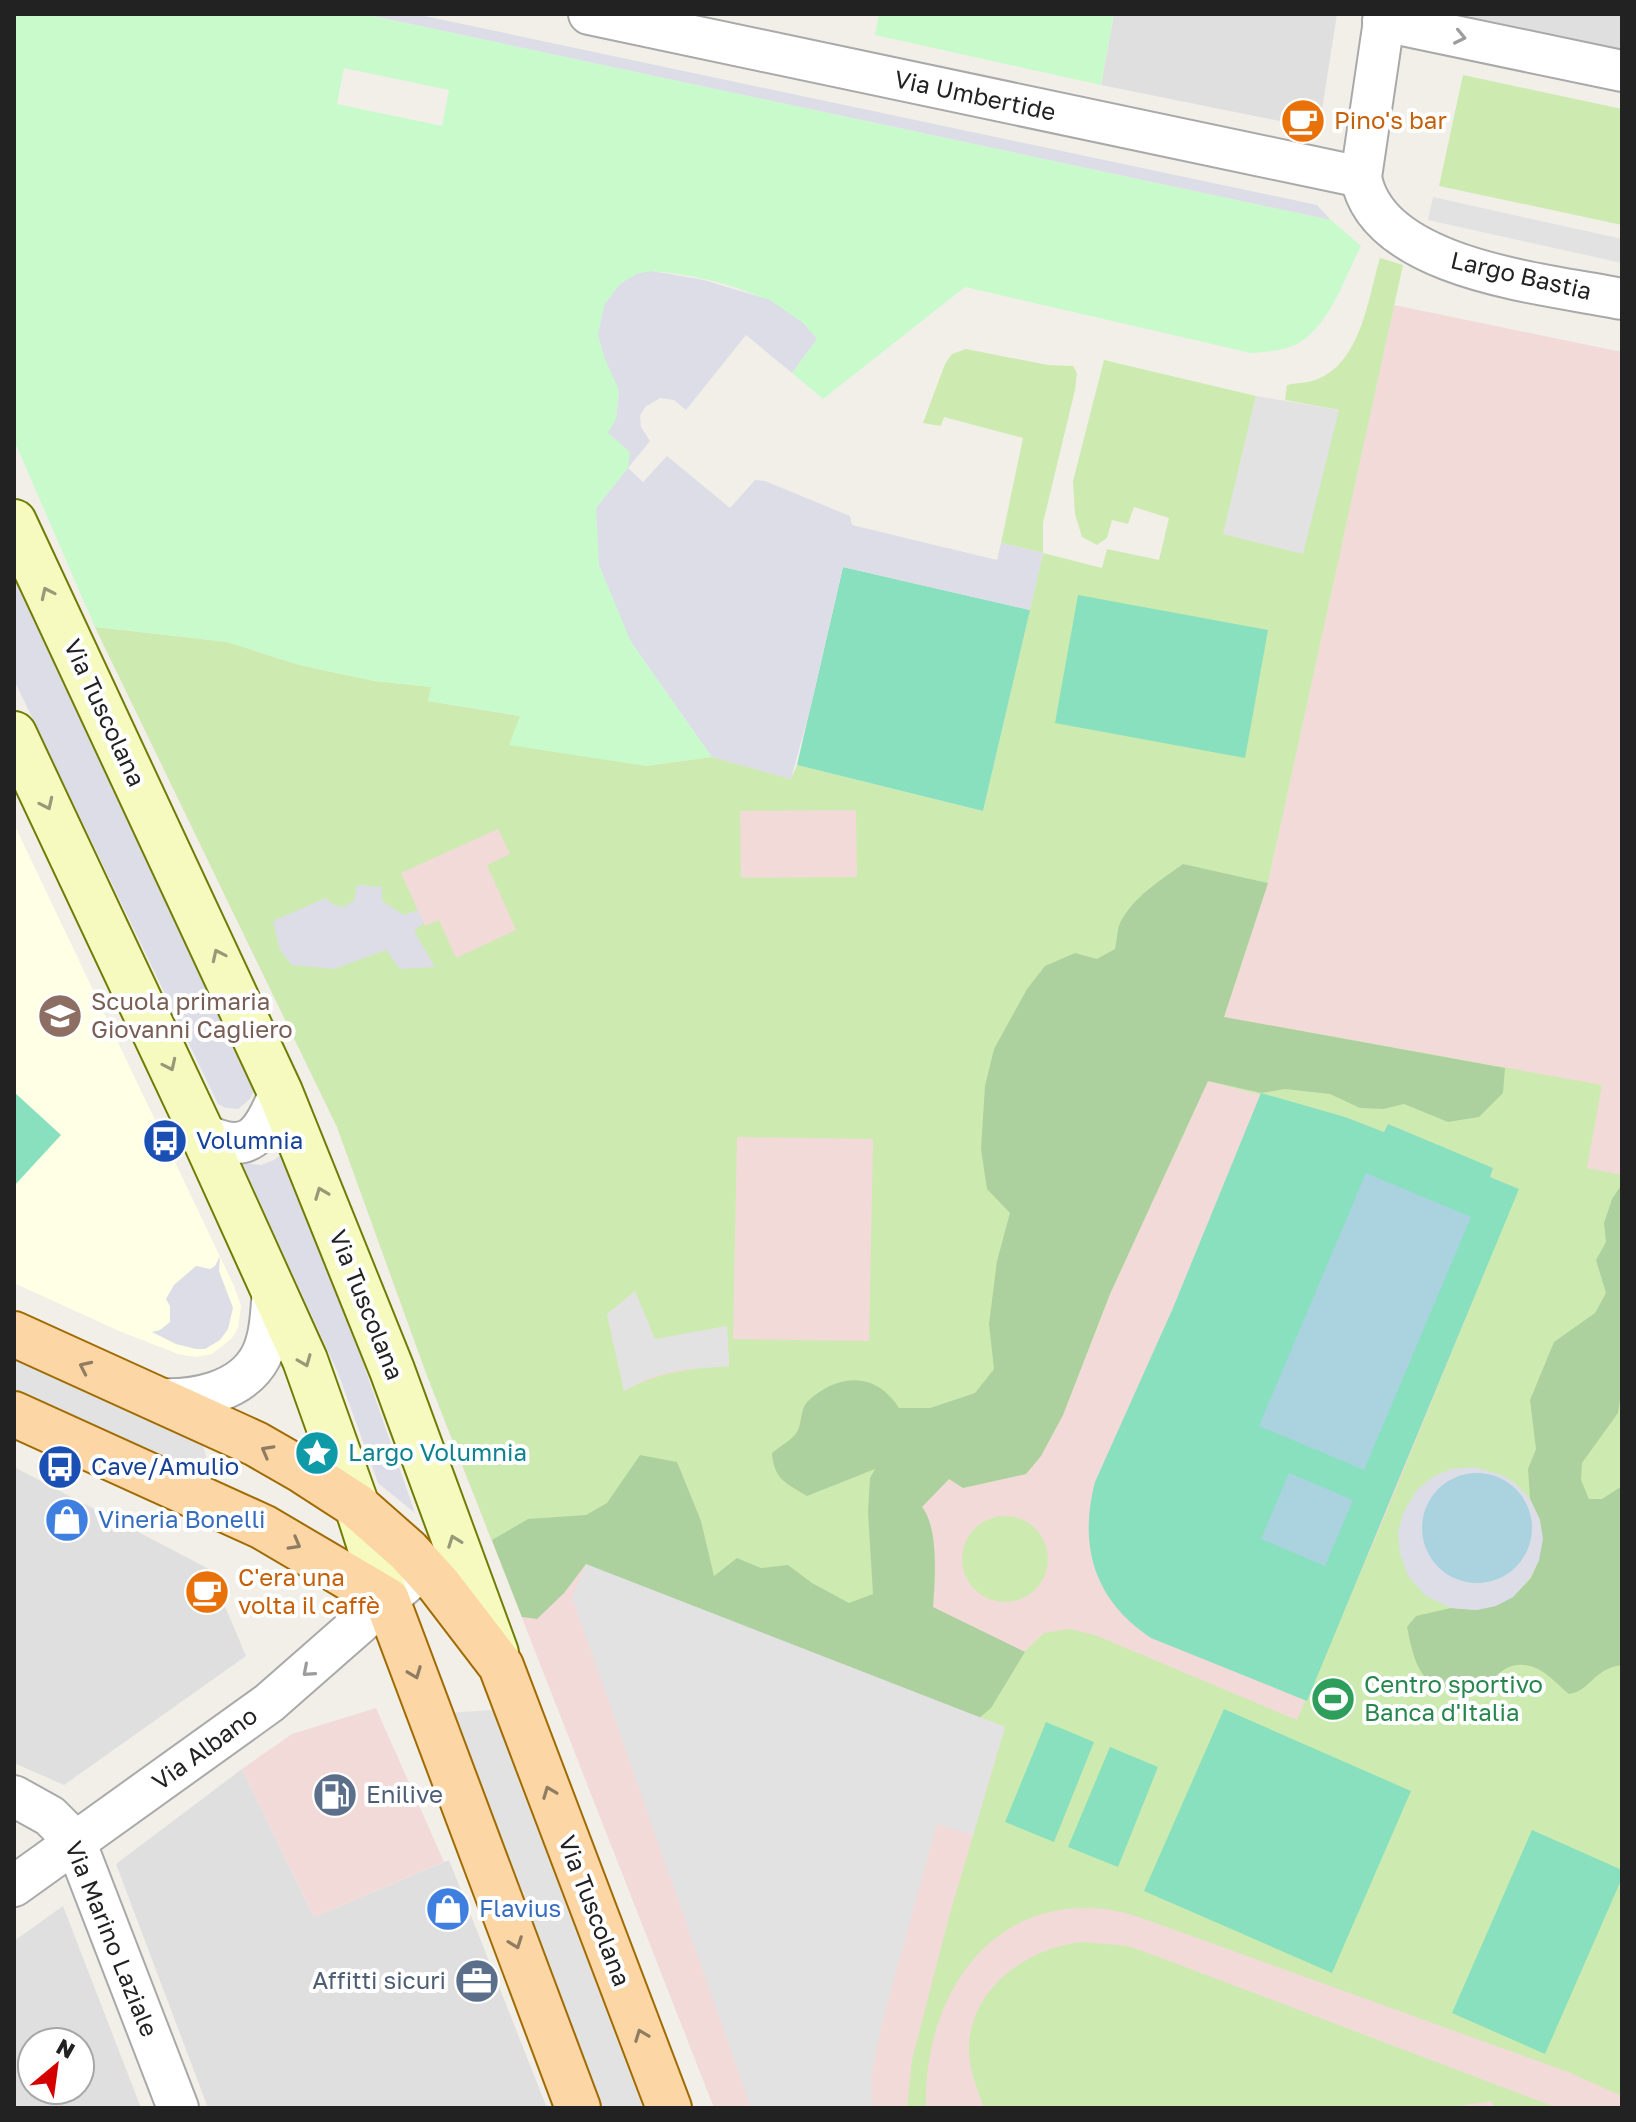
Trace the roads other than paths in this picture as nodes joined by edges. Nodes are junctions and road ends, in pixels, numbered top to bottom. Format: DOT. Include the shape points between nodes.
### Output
graph roads {
  1 [pos="589,14"];
  2 [pos="1384,18"];
  3 [pos="1622,71"];
  4 [pos="1361,177"];
  5 [pos="1622,299"];
  6 [pos="14,522"];
  7 [pos="14,734"];
  8 [pos="280,1092"];
  9 [pos="202,1133"];
  10 [pos="273,1289"];
  11 [pos="14,1334"];
  12 [pos="156,1399"];
  13 [pos="14,1414"];
  14 [pos="357,1506"];
  15 [pos="424,1567"];
  16 [pos="387,1600"];
  17 [pos="501,1666"];
  18 [pos="14,1796"];
  19 [pos="75,1841"];
  20 [pos="14,1886"];
  21 [pos="178,2108"];
  22 [pos="578,2108"];
  23 [pos="669,2108"];
  1 -- 4 [label="street, Via Umbertide"];
  2 -- 3 [label="street, one-way"];
  2 -- 4 [label="street"];
  4 -- 5 [label="street, Largo Bastia" via="1372,207 1385,222 1440,257"];
  8 -- 6 [label="main road, Via Tuscolana, one-way"];
  7 -- 9 [label="main road, one-way"];
  8 -- 9 [label="street" via="269,1119 249,1141 235,1145"];
  17 -- 8 [label="main road, Via Tuscolana, one-way" via="392,1370"];
  9 -- 10 [label="main road"];
  10 -- 12 [label="street" via="267,1341 254,1366 218,1391 180,1400"];
  10 -- 14 [label="main road, one-way" via="305,1360"];
  12 -- 11 [label="main road, one-way"];
  14 -- 12 [label="main road, one-way" via="256,1444"];
  13 -- 16 [label="main road, one-way" via="299,1546"];
  14 -- 15 [label="main road"];
  14 -- 16 [label="main road"];
  15 -- 16 [label="street"];
  15 -- 17 [label="main road"];
  16 -- 19 [label="street, Via Albano, one-way" via="269,1703"];
  16 -- 22 [label="main road, one-way"];
  23 -- 17 [label="main road, Via Tuscolana, one-way"];
  18 -- 19 [label="street, Via Marino Laziale" via="50,1816"];
  19 -- 20 [label="street, Via Albano"];
  19 -- 21 [label="street, Via Marino Laziale"];
}
